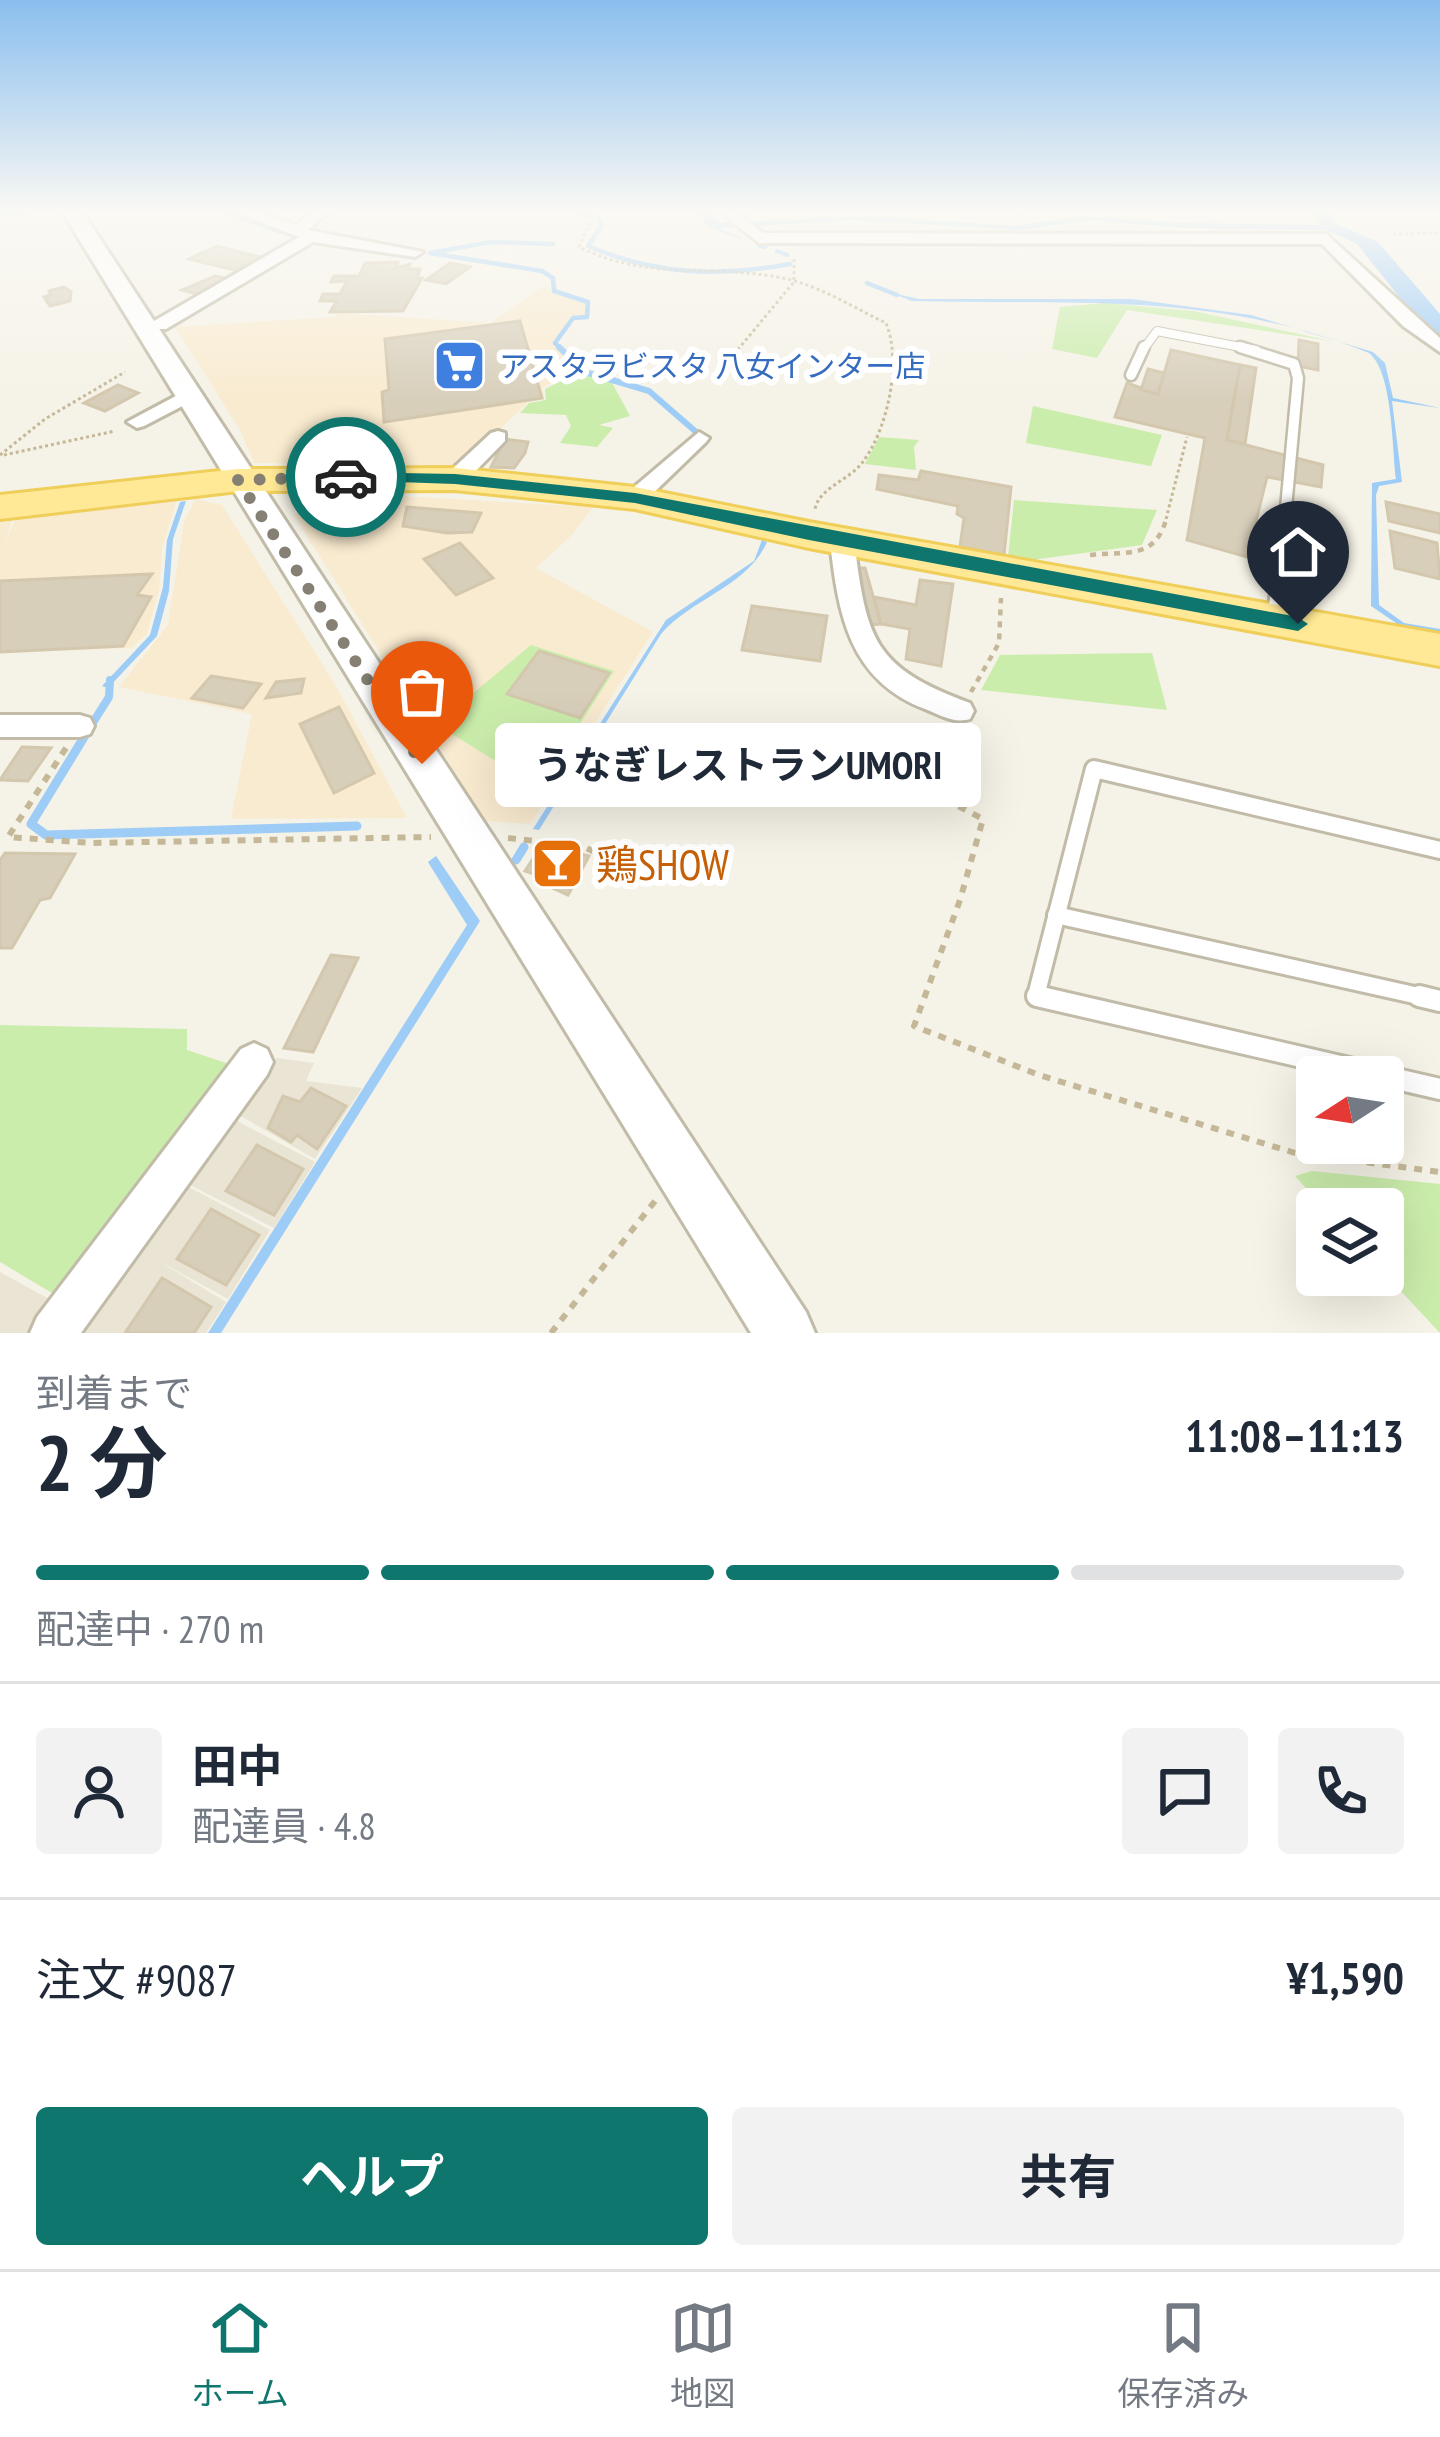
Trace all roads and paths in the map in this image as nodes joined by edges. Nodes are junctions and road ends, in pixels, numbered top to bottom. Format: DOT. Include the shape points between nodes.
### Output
graph roads {
  1 [pos="112,275"];
  2 [pos="237,275"];
  3 [pos="726,275"];
  4 [pos="794,275"];
  5 [pos="1368,275"];
  6 [pos="794,282"];
  7 [pos="160,325"];
  8 [pos="1440,347"];
  9 [pos="730,358"];
  10 [pos="125,372"];
  11 [pos="1130,375"];
  12 [pos="187,396"];
  13 [pos="137,422"];
  14 [pos="498,437"];
  15 [pos="1187,437"];
  16 [pos="699,438"];
  17 [pos="0,455"];
  18 [pos="455,479"];
  19 [pos="238,480"];
  20 [pos="635,498"];
  21 [pos="0,507"];
  22 [pos="826,538"];
  23 [pos="1080,556"];
  24 [pos="1276,609"];
  25 [pos="1440,650"];
  26 [pos="960,711"];
  27 [pos="0,725"];
  28 [pos="80,726"];
  29 [pos="469,836"];
  30 [pos="8,837"];
  31 [pos="0,844"];
  32 [pos="1440,850"];
  33 [pos="620,863"];
  34 [pos="1056,915"];
  35 [pos="1440,1001"];
  36 [pos="254,1062"];
  37 [pos="1440,1089"];
  38 [pos="680,1171"];
  39 [pos="53,1333"];
  40 [pos="550,1333"];
  41 [pos="785,1333"];
  1 -- 12 [label="street"];
  2 -- 7 [label="street"];
  3 -- 6 [label="path"];
  4 -- 6 [label="path"];
  5 -- 8 [label="street" via="1406,323"];
  6 -- 9 [label="path"];
  6 -- 22 [label="path" via="886,322 893,334 893,377 863,462 817,499"];
  10 -- 17 [label="path"];
  11 -- 24 [label="lane" via="1157,332 1294,364"];
  12 -- 13 [label="street"];
  12 -- 19 [label="street"];
  13 -- 17 [label="path" via="97,439"];
  14 -- 18 [label="street"];
  15 -- 23 [label="path" via="1160,539 1149,549"];
  16 -- 20 [label="street"];
  18 -- 19 [label="main road"];
  18 -- 20 [label="main road"];
  19 -- 21 [label="main road"];
  19 -- 29 [label="street"];
  20 -- 22 [label="main road"];
  22 -- 25 [label="main road"];
  22 -- 26 [label="street" via="878,672 914,696"];
  27 -- 28 [label="street"];
  28 -- 30 [label="path"];
  29 -- 30 [label="path" via="92,843"];
  29 -- 33 [label="path" via="543,839"];
  29 -- 38 [label="street"];
  30 -- 31 [label="path"];
  32 -- 34 [label="lane" via="1094,769"];
  34 -- 35 [label="lane"];
  34 -- 37 [label="lane" via="1036,996"];
  36 -- 39 [label="street"];
  38 -- 40 [label="path"];
  38 -- 41 [label="street"];
}
